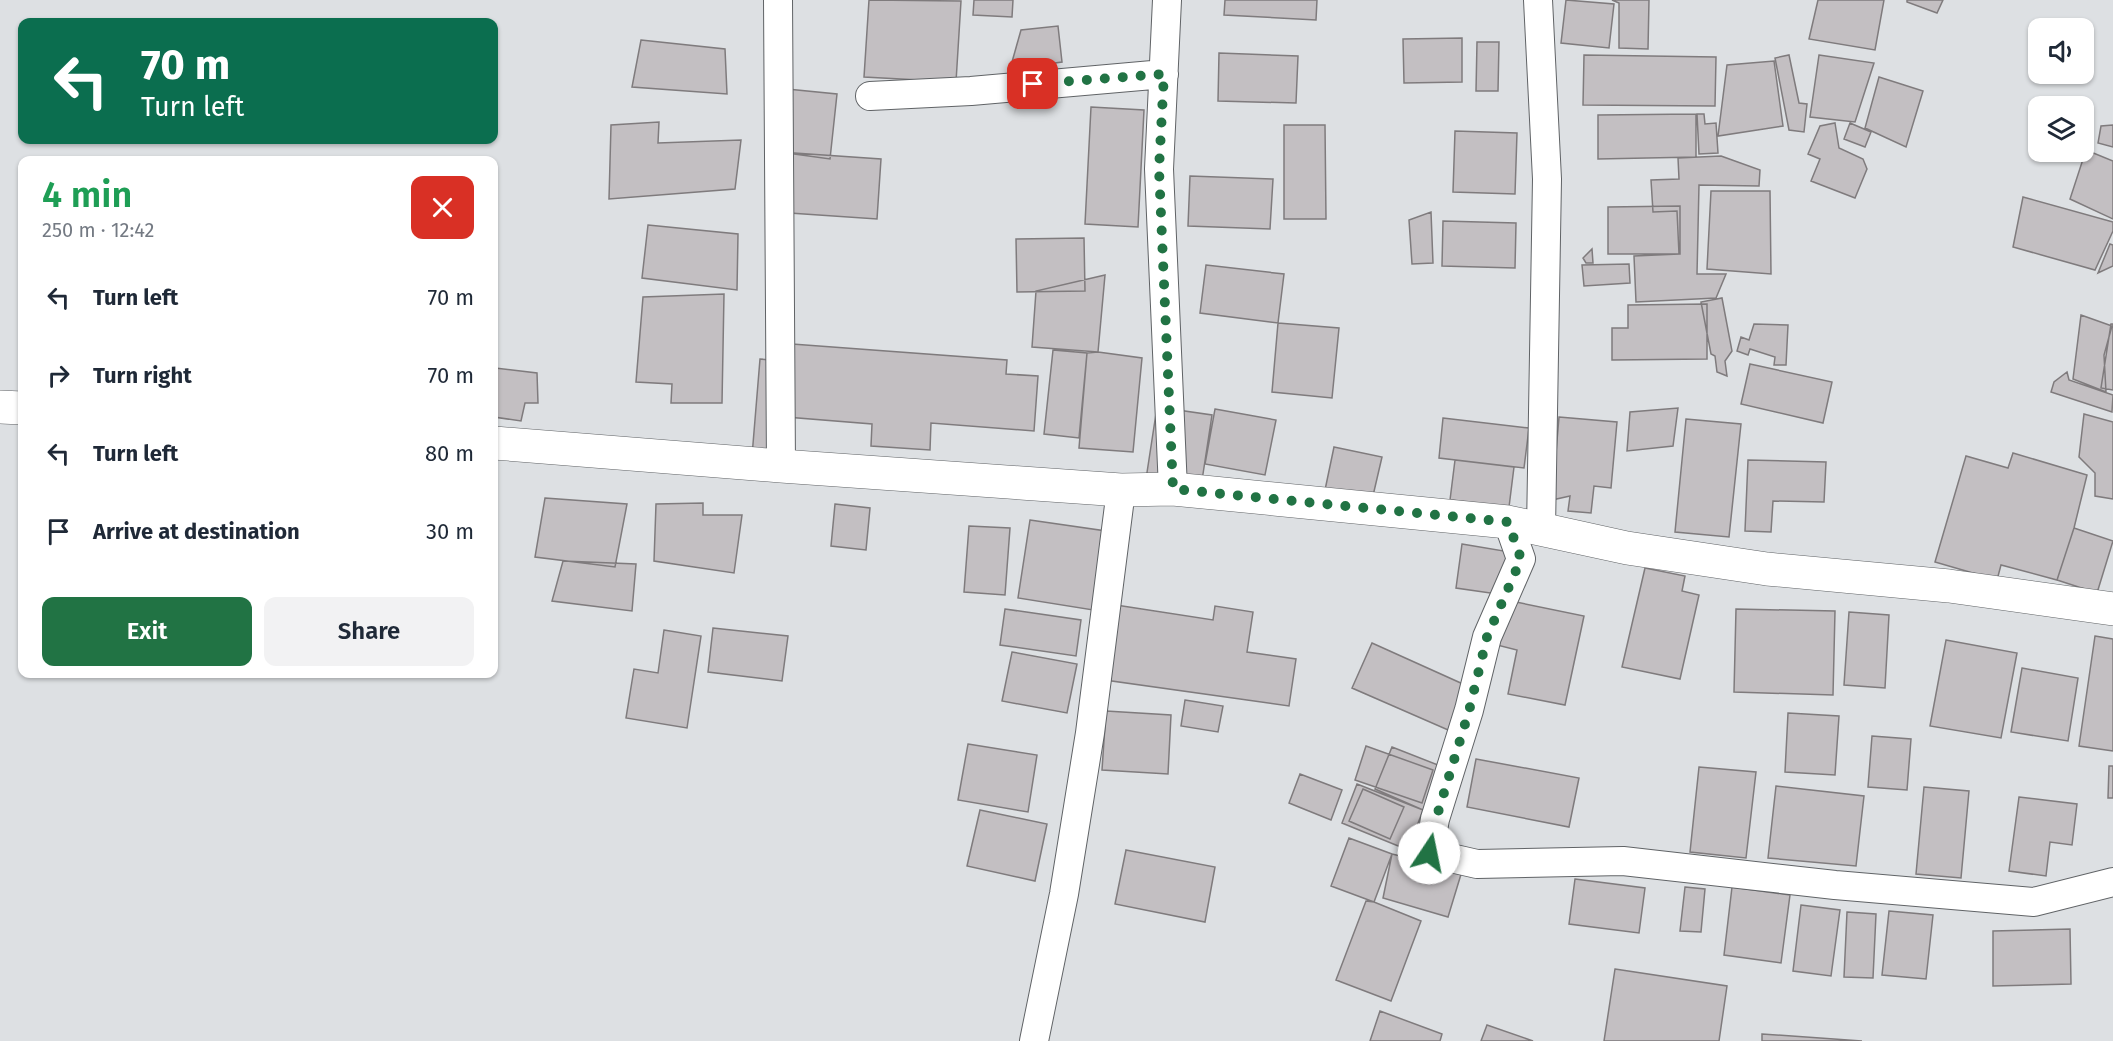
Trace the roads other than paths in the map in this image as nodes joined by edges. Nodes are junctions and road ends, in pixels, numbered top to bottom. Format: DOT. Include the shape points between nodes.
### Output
graph roads {
  1 [pos="778,0"];
  2 [pos="1167,0"];
  3 [pos="1538,0"];
  4 [pos="1164,74"];
  5 [pos="870,96"];
  6 [pos="0,407"];
  7 [pos="18,408"];
  8 [pos="498,443"];
  9 [pos="781,466"];
  10 [pos="1173,489"];
  11 [pos="1121,490"];
  12 [pos="1508,522"];
  13 [pos="1541,529"];
  14 [pos="2113,609"];
  15 [pos="2113,882"];
  16 [pos="1034,1041"];
  1 -- 9 [label="street"];
  2 -- 4 [label="street"];
  3 -- 13 [label="street" via="1547,179"];
  4 -- 5 [label="street"];
  4 -- 10 [label="street" via="1159,169"];
  6 -- 7 [label="street"];
  8 -- 9 [label="street"];
  9 -- 11 [label="street"];
  10 -- 11 [label="street"];
  10 -- 12 [label="street"];
  11 -- 16 [label="street" via="1088,744 1064,894"];
  12 -- 13 [label="street"];
  12 -- 15 [label="street" via="1521,559 1487,637 1429,853 1477,864 1623,861 2034,902"];
  13 -- 14 [label="street" via="1627,548 1767,569 1949,586"];
}
